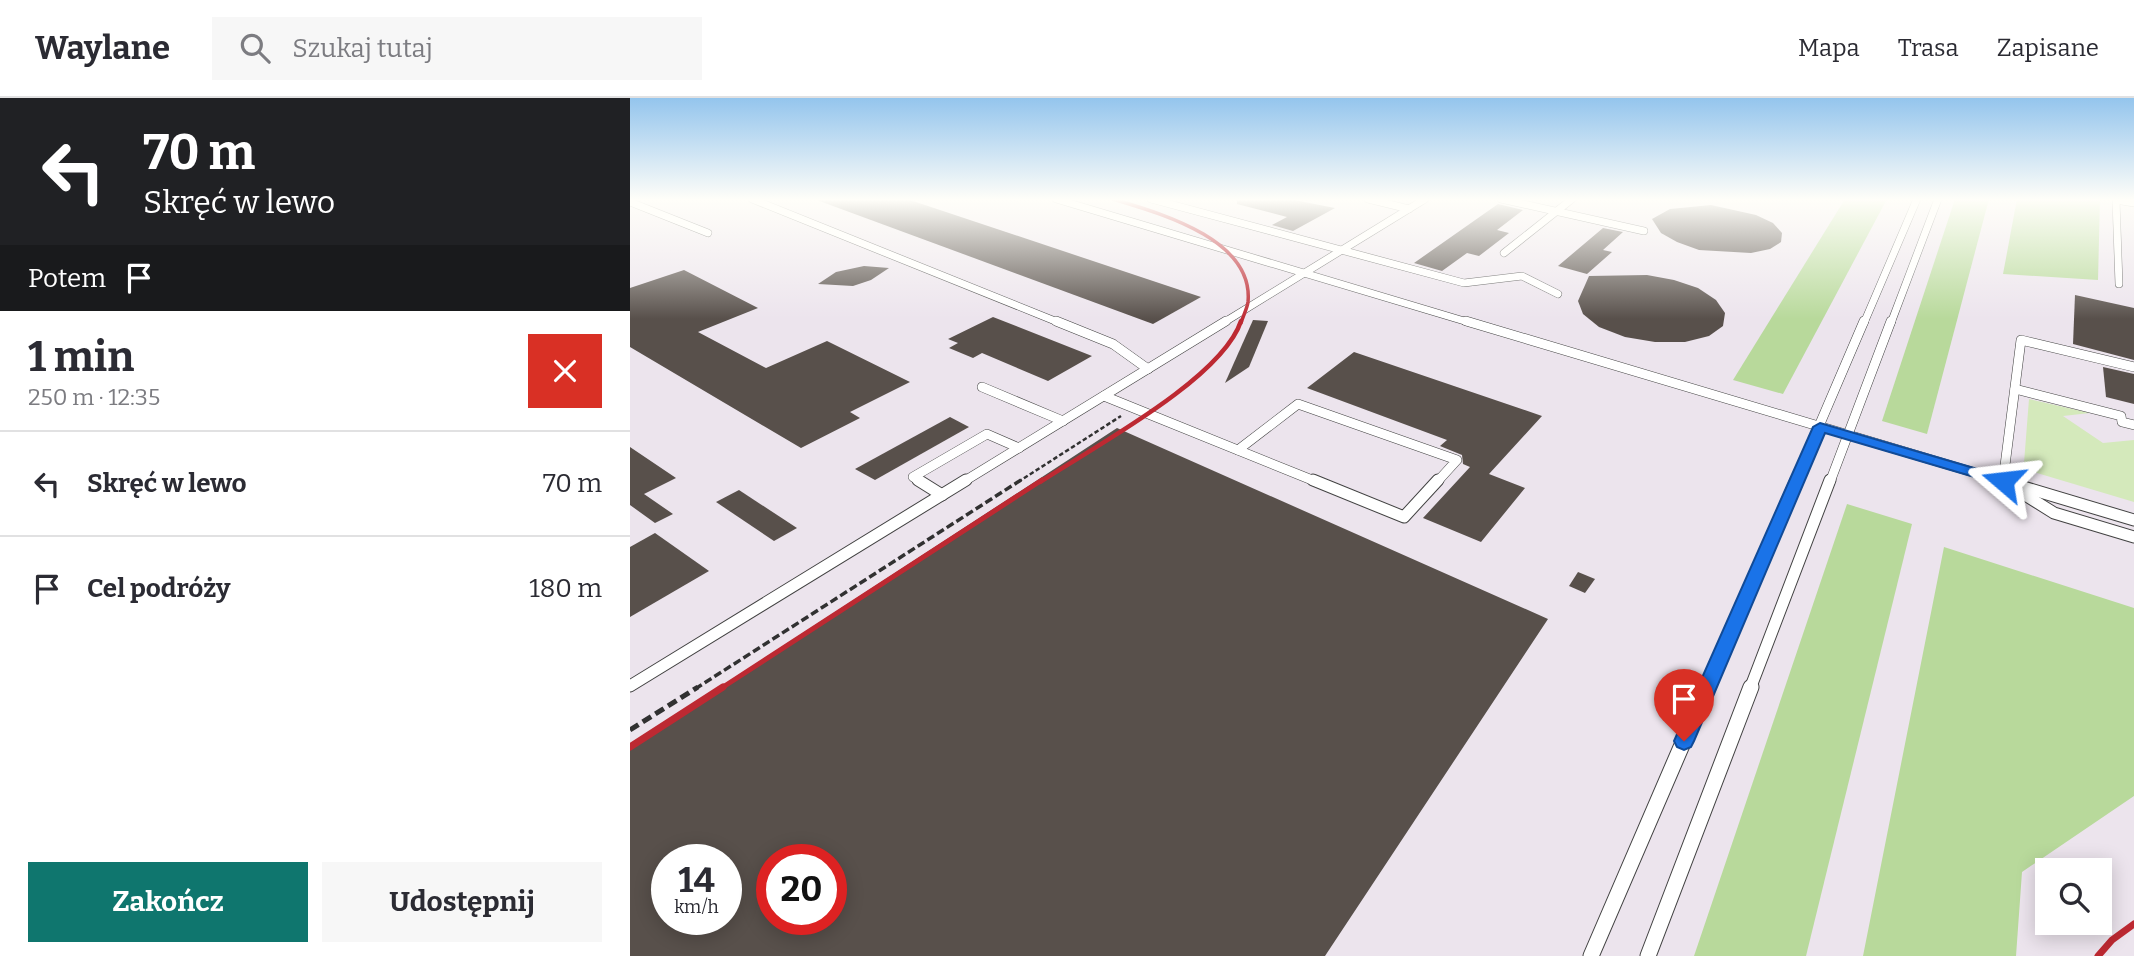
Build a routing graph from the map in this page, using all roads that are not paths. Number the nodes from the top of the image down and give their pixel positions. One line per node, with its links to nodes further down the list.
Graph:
1 (852, 239): 15 (lane)
2 (1188, 239): 11 (lane)
3 (1297, 239): 9 (lane)
4 (1360, 239): 9 (lane)
5 (1522, 239): 10 (lane)
6 (1900, 239): 21 (lane)
7 (1923, 239): 22 (lane)
8 (2117, 239): 12 (lane)
9 (1340, 251): 11 (lane); 13 (lane)
10 (1504, 253)
11 (1303, 274): 15 (lane); 21 (lane)
12 (2119, 284)
13 (1558, 293)
14 (2134, 367): 17 (lane)
15 (1148, 369): 18 (lane)
16 (982, 387): 19 (lane)
17 (2015, 389): 20 (lane); 25 (lane)
18 (1104, 396): 19 (lane); 24 (lane)
19 (1063, 421): 23 (lane)
20 (2134, 425)
21 (1820, 427): 22 (lane); 30 (lane)
22 (1847, 435): 25 (lane); 31 (lane)
23 (1019, 448): 26 (lane); 26 (lane)
24 (1238, 450): 24 (lane)
25 (2003, 481): 27 (lane); 28 (lane)
26 (942, 495): 29 (lane)
27 (2134, 520)
28 (2134, 537)
29 (630, 686)
30 (1591, 956)
31 (1648, 956)

